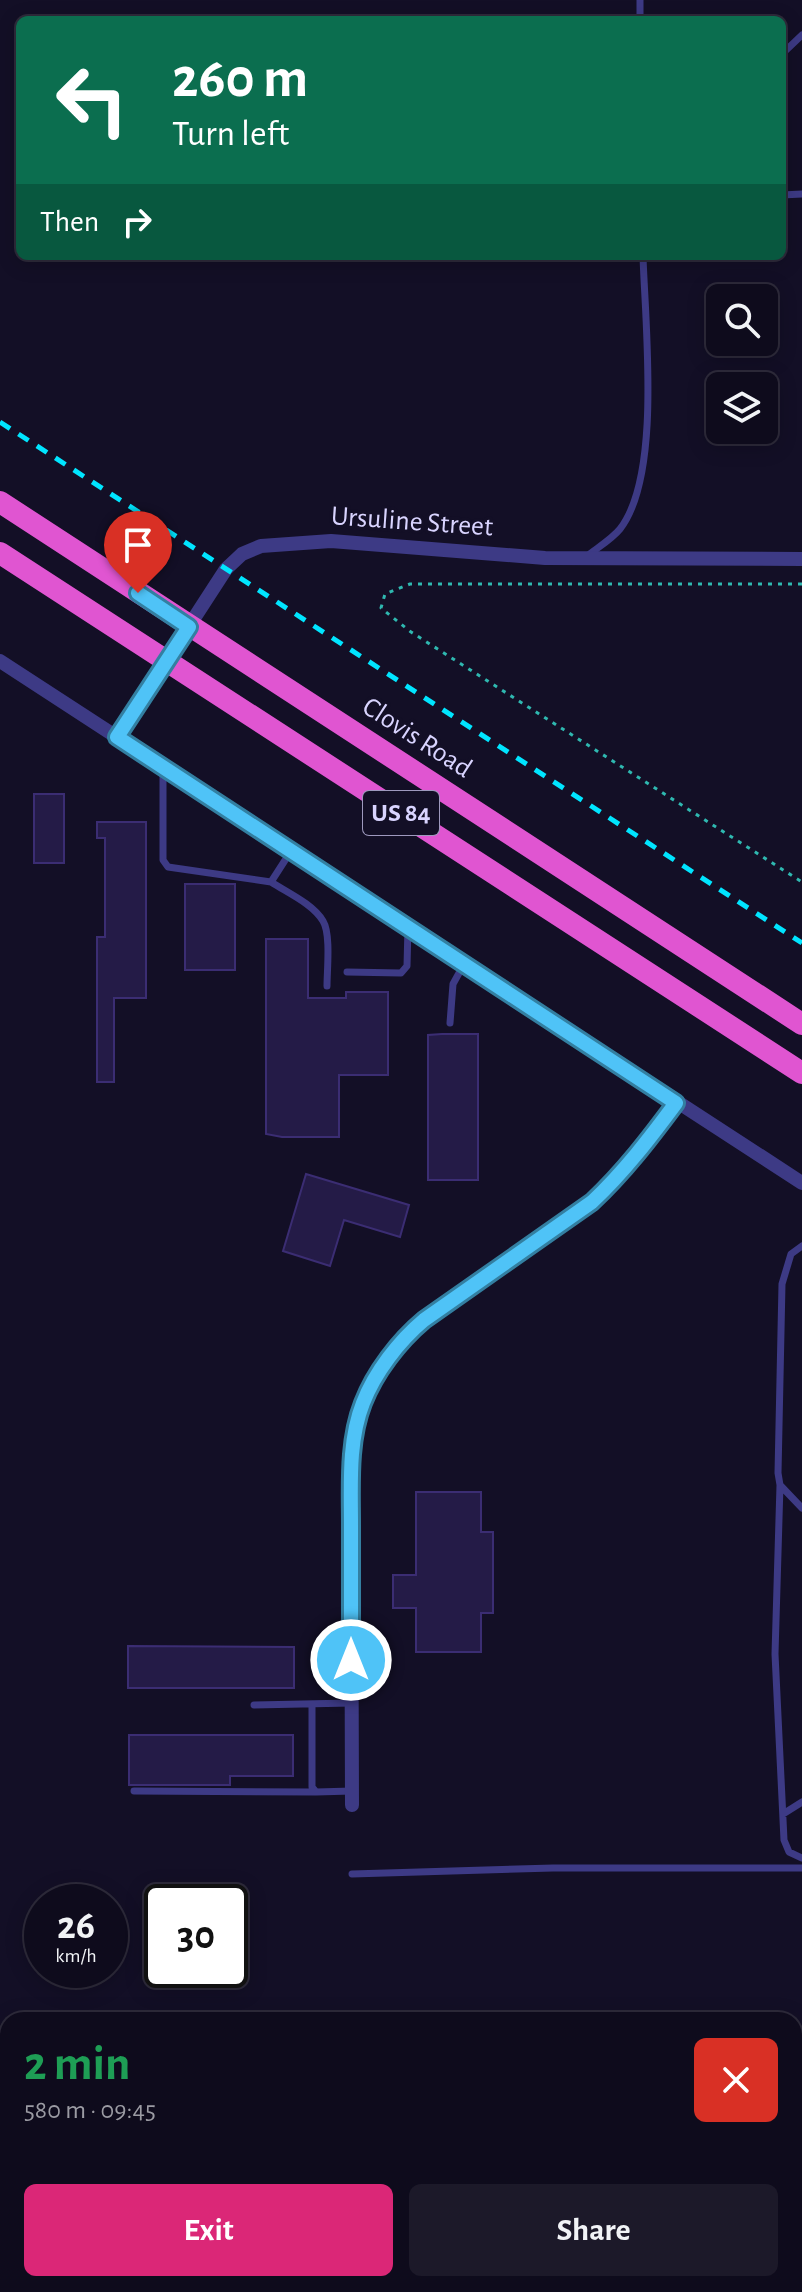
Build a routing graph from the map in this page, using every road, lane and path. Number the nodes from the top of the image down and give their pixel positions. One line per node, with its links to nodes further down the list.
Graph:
1 (802, 35): 2 (lane)
2 (786, 50)
3 (643, 260): 6 (lane)
4 (0, 502): 9 (highway, Clovis Road / US 84)
5 (0, 553): 11 (highway, US 84)
6 (585, 558): 7 (street, Ursuline Street); 9 (street, Ursuline Street)
7 (802, 559)
8 (802, 584): 16 (path)
9 (189, 627): 11 (street, Ursuline Street); 22 (highway, Clovis Road / US 84)
10 (0, 661): 12 (street)
11 (166, 661): 12 (street, Ursuline Street); 23 (highway, US 84)
12 (117, 737): 13 (street)
13 (163, 767): 14 (street); 15 (lane)
14 (291, 851): 15 (lane); 17 (street)
15 (271, 882): 20 (lane)
16 (802, 882)
17 (408, 927): 18 (street); 19 (lane)
18 (464, 964): 21 (lane); 24 (street)
19 (347, 972)
20 (327, 986)
21 (450, 1023)
22 (802, 1024)
23 (802, 1073)
24 (676, 1103): 25 (street); 29 (street)
25 (802, 1183)
26 (802, 1246): 27 (lane)
27 (780, 1485): 28 (lane); 36 (lane)
28 (802, 1508)
29 (351, 1703): 30 (lane); 34 (street)
30 (312, 1704): 31 (lane); 33 (lane)
31 (254, 1705)
32 (134, 1791): 33 (lane)
33 (316, 1792): 34 (lane)
34 (352, 1798)
35 (802, 1802): 36 (lane)
36 (783, 1814): 37 (lane)
37 (802, 1858)
38 (802, 1868): 39 (lane)
39 (352, 1874)

